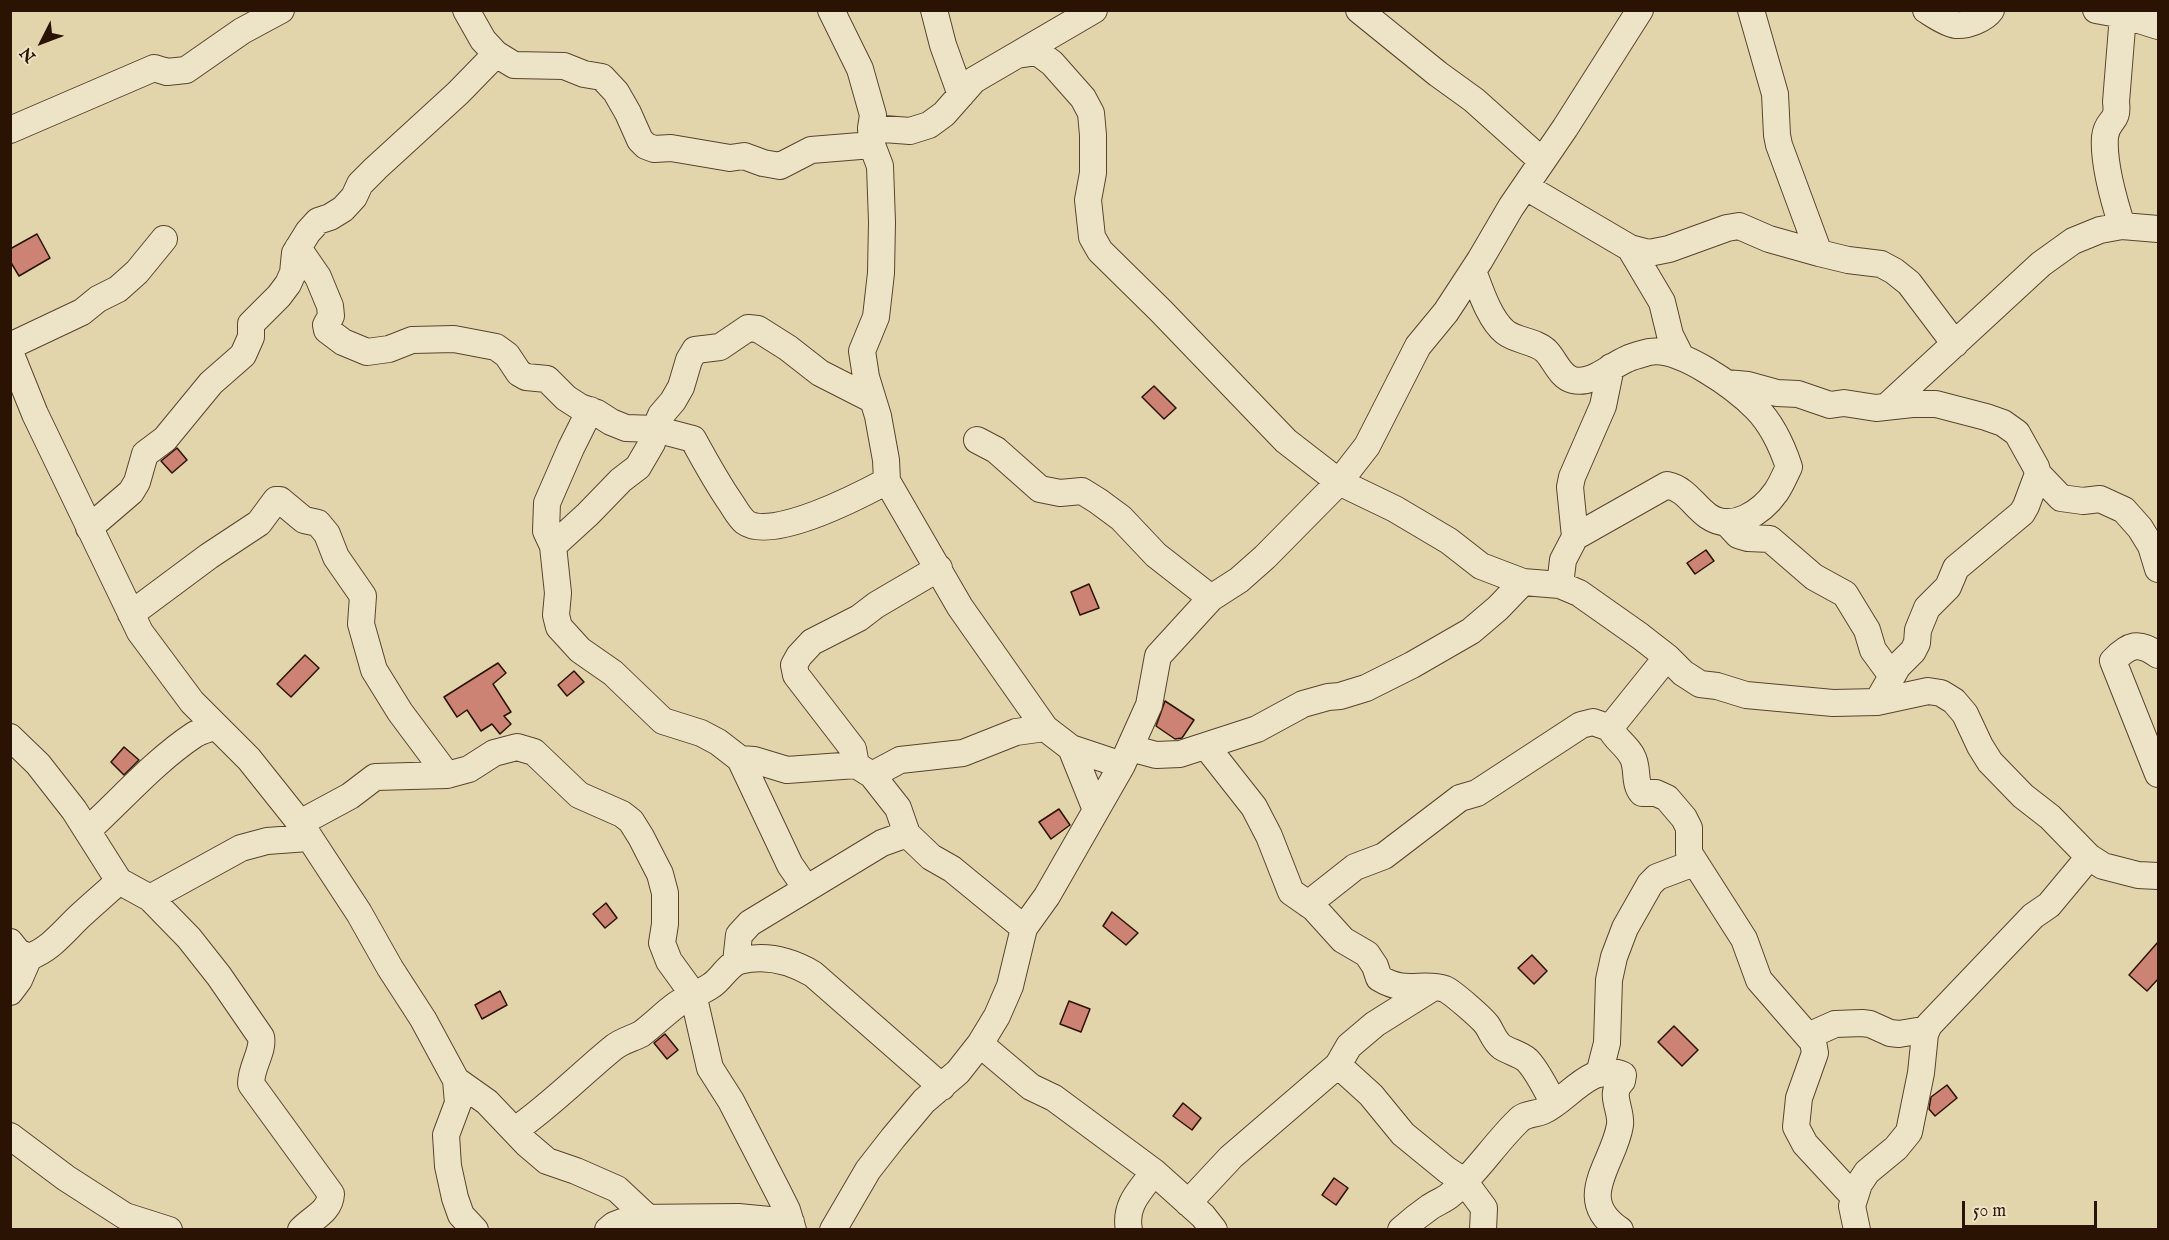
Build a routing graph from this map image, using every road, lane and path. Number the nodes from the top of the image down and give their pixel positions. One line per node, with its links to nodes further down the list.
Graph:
1 (281, 10): 17 (street)
2 (466, 10): 14 (street)
3 (831, 10): 18 (street)
4 (934, 10): 16 (street)
5 (1094, 10): 15 (street)
6 (1359, 10): 19 (street)
7 (1640, 10): 19 (street)
8 (1751, 10): 26 (street)
9 (1926, 10): 10 (street)
10 (1991, 10)
11 (2096, 10): 12 (street)
12 (2123, 15): 13 (street); 21 (street)
13 (2158, 26)
14 (496, 54): 18 (street); 24 (street)
15 (1017, 55): 16 (street); 41 (street)
16 (961, 95): 18 (street)
17 (10, 130)
18 (871, 136): 34 (street)
19 (1542, 161): 20 (street)
20 (1526, 187): 25 (street); 27 (street)
21 (2122, 226): 22 (street); 28 (street)
22 (2158, 229)
23 (164, 239): 29 (street)
24 (298, 248): 36 (street); 43 (street)
25 (1630, 248): 26 (street); 31 (street)
26 (1819, 254): 28 (street)
27 (1473, 271): 32 (street); 41 (street)
28 (1955, 344): 35 (street)
29 (10, 346)
30 (10, 352): 43 (street)
31 (1680, 355): 32 (street); 33 (street)
32 (1611, 368): 44 (street)
33 (1726, 383): 35 (street); 42 (street)
34 (873, 400): 37 (street); 40 (street)
35 (1886, 407): 39 (street)
36 (590, 410): 37 (street); 45 (street)
37 (655, 429): 40 (street); 45 (street)
38 (977, 440): 50 (street)
39 (2038, 474): 47 (street); 54 (street)
40 (887, 481): 46 (street)
41 (1339, 482): 48 (street); 50 (street)
42 (1726, 522): 44 (street); 54 (street)
43 (89, 528): 51 (street)
44 (1575, 537): 49 (street)
45 (553, 546): 63 (street)
46 (939, 568): 57 (street); 64 (street)
47 (2158, 570)
48 (1523, 582): 49 (street); 60 (street)
49 (1560, 585): 53 (street)
50 (1211, 598): 62 (street)
51 (131, 614): 56 (street); 66 (street)
52 (2158, 655): 65 (street)
53 (1667, 657): 55 (street); 58 (street)
54 (1892, 676): 55 (street)
55 (1877, 702): 71 (street)
56 (216, 726): 68 (street); 69 (street)
57 (1046, 728): 61 (street); 64 (street)
58 (1610, 728): 72 (street); 77 (street)
59 (11, 741): 68 (street)
60 (1206, 746): 62 (street); 77 (street)
61 (1071, 748): 62 (street); 67 (street)
62 (1126, 756): 67 (street)
63 (740, 759): 64 (street); 75 (street)
64 (864, 770): 70 (street)
65 (2158, 774)
66 (447, 775): 69 (street); 83 (street)
67 (1096, 810): 78 (street)
68 (88, 830): 74 (street)
69 (304, 831): 76 (street); 89 (street)
70 (907, 834): 75 (street); 78 (street)
71 (2089, 857): 73 (street); 84 (street)
72 (1694, 863): 85 (street); 88 (street)
73 (2158, 876)
74 (119, 881): 76 (street); 79 (street)
75 (806, 888): 80 (street)
76 (150, 898): 101 (street)
77 (1308, 904): 81 (street)
78 (1024, 928): 86 (street)
79 (20, 950): 82 (street)
80 (736, 962): 83 (street); 90 (street)
81 (1435, 987): 87 (street); 91 (street)
82 (10, 992)
83 (693, 994): 92 (street); 99 (street)
84 (1924, 1034): 85 (street); 96 (street)
85 (1808, 1036): 96 (street)
86 (980, 1044): 90 (street); 94 (street)
87 (1338, 1065): 95 (street); 97 (street)
88 (1599, 1074): 91 (street); 109 (street)
89 (456, 1080): 92 (street); 102 (street)
90 (942, 1087): 104 (street)
91 (1554, 1103): 95 (street)
92 (515, 1130): 98 (street)
93 (10, 1136): 100 (street)
94 (1154, 1172): 97 (street); 105 (street)
95 (1464, 1181): 107 (street); 108 (street)
96 (1854, 1197): 110 (street)
97 (1188, 1203): 106 (street)
98 (652, 1224): 99 (street); 103 (street)
99 (792, 1226)
100 (170, 1230)
101 (301, 1230)
102 (476, 1230)
103 (608, 1230)
104 (833, 1230)
105 (1128, 1230)
106 (1214, 1230)
107 (1401, 1230)
108 (1483, 1230)
109 (1620, 1230)
110 (1857, 1230)

